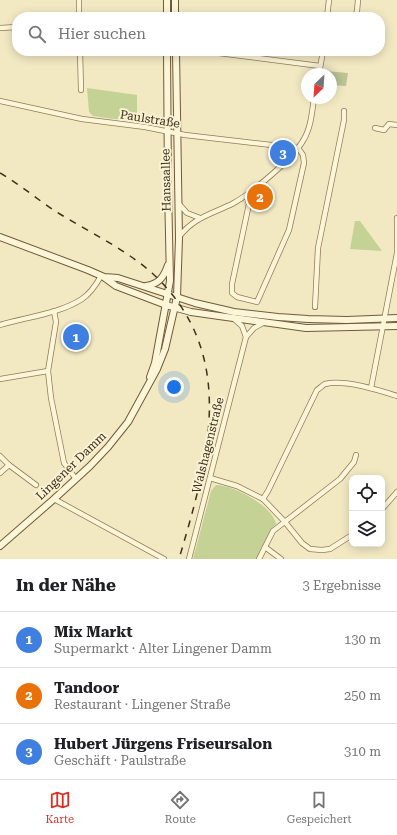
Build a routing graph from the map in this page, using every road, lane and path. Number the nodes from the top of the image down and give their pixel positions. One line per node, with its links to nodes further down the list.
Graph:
1 (78, 0): 6 (street)
2 (166, 0): 7 (main road)
3 (175, 0): 8 (main road)
4 (329, 0): 9 (street)
5 (358, 0): 10 (street)
6 (79, 12)
7 (167, 12)
8 (176, 12)
9 (328, 12)
10 (357, 12)
11 (12, 27): 12 (street)
12 (0, 28)
13 (80, 56): 19 (street)
14 (167, 56): 25 (main road, Hansaallee)
15 (176, 56): 26 (main road, Hansaallee)
16 (242, 56): 18 (street)
17 (322, 56): 18 (street)
18 (320, 66)
19 (81, 90)
20 (0, 101): 25 (street, Paulstraße)
21 (313, 104): 27 (street)
22 (344, 111): 40 (street)
23 (397, 125): 24 (street)
24 (375, 128)
25 (167, 131): 26 (street, Paulstraße); 34 (main road, Hansaallee)
26 (177, 133): 27 (street, Paulstraße); 29 (main road, Hansaallee)
27 (298, 148): 28 (street); 28 (street)
28 (247, 196): 30 (street)
29 (178, 203): 30 (street); 33 (main road, Hansaallee)
30 (200, 218): 33 (street)
31 (397, 218): 43 (street)
32 (0, 237): 35 (main road)
33 (179, 238): 38 (main road, Hansaallee)
34 (170, 258): 36 (main road); 37 (main road, Hansaallee)
35 (103, 276): 36 (main road); 39 (main road); 42 (street)
36 (144, 287): 37 (main road)
37 (168, 294): 38 (main road); 39 (main road, Hansaallee)
38 (177, 297): 41 (main road, Hansaallee); 43 (main road)
39 (166, 305): 41 (main road); 54 (main road, Lingener Damm)
40 (315, 307)
41 (175, 308): 45 (main road); 54 (main road, Lingener Damm)
42 (54, 311): 47 (street); 51 (street)
43 (385, 318): 44 (main road); 49 (street)
44 (397, 318)
45 (234, 319): 46 (main road); 50 (street)
46 (263, 323): 49 (main road); 50 (street)
47 (0, 325)
48 (397, 326): 49 (main road)
49 (383, 327): 53 (street)
50 (246, 337): 60 (street, Walshagenstraße)
51 (48, 371): 52 (street); 61 (street)
52 (0, 379)
53 (371, 388): 55 (street); 65 (street)
54 (146, 391): 61 (main road, Lingener Damm)
55 (397, 396)
56 (356, 454): 67 (street)
57 (0, 456): 58 (street)
58 (9, 465): 59 (street); 62 (street)
59 (0, 473)
60 (210, 478): 65 (street); 72 (street, Walshagenstraße)
61 (76, 479): 64 (main road, Lingener Damm)
62 (36, 485)
63 (397, 492): 66 (street)
64 (54, 499): 69 (main road, Lingener Damm); 71 (street)
65 (263, 499): 67 (street)
66 (385, 506)
67 (286, 522): 68 (street); 70 (street)
68 (349, 537)
69 (0, 546)
70 (265, 547): 73 (street); 74 (street)
71 (164, 559)
72 (189, 559)
73 (259, 559)
74 (281, 559)

